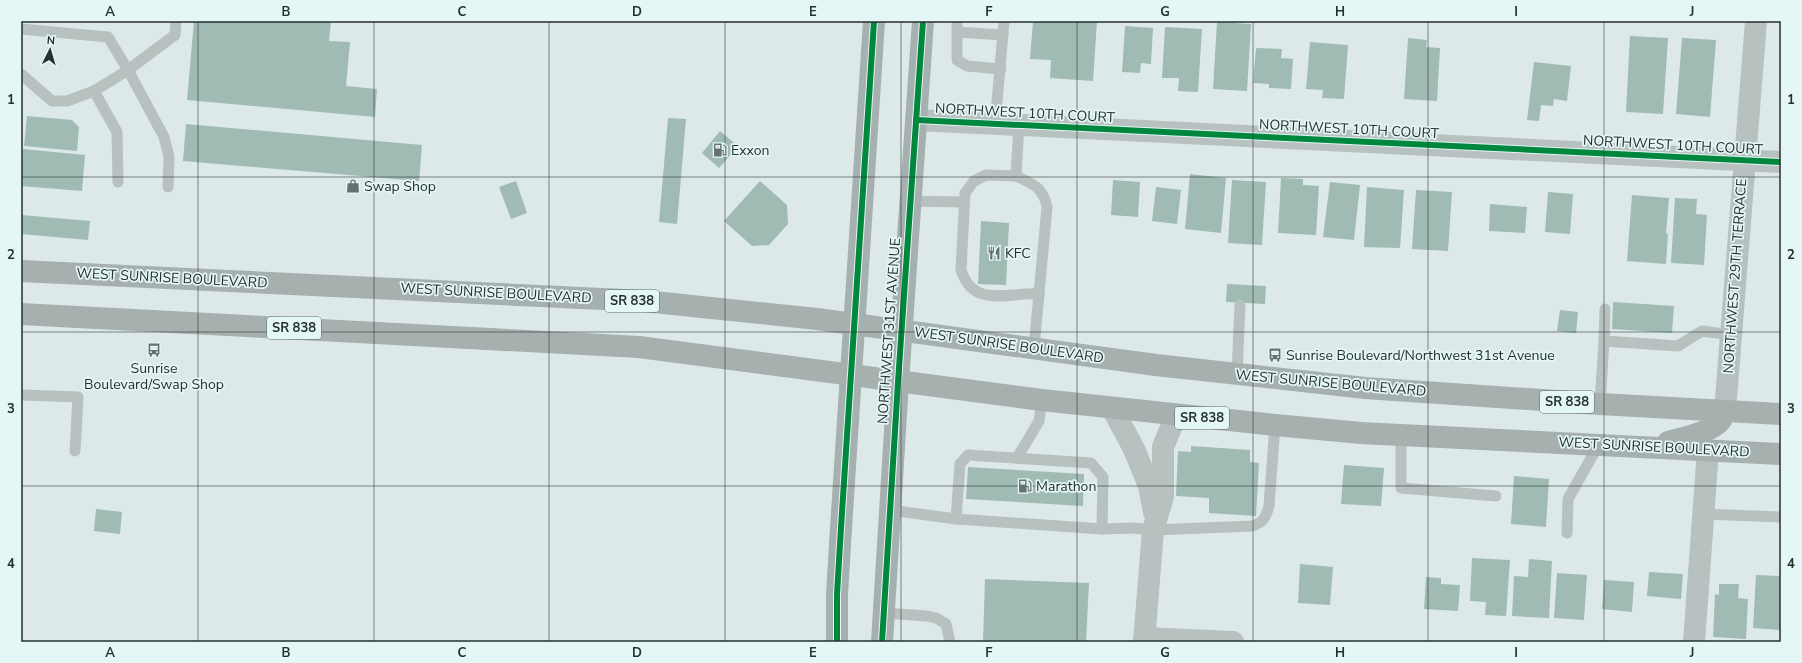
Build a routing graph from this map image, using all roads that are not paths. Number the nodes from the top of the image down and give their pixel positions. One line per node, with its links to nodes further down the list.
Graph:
1 (176, 21): 10 (lane)
2 (874, 21): 28 (main road)
3 (923, 21): 13 (main road, NORTHWEST 31ST AVENUE)
4 (1004, 21): 8 (lane)
5 (1756, 21): 16 (street, NORTHWEST 29TH TERRACE)
6 (957, 26): 8 (lane); 9 (lane)
7 (21, 29): 10 (lane)
8 (1003, 35): 9 (lane)
9 (1001, 69): 15 (lane)
10 (128, 70): 12 (lane); 20 (lane)
11 (21, 74): 12 (lane)
12 (94, 91): 19 (lane)
13 (916, 120): 15 (street, NORTHWEST 10TH COURT); 21 (main road, NORTHWEST 31ST AVENUE)
14 (1019, 124): 15 (street, NORTHWEST 10TH COURT); 16 (street, NORTHWEST 10TH COURT); 18 (lane)
15 (995, 125)
16 (1744, 160): 17 (street, NORTHWEST 10TH COURT); 30 (street, NORTHWEST 29TH TERRACE)
17 (1781, 162)
18 (1016, 176): 22 (lane); 24 (lane)
19 (118, 182)
20 (168, 186)
21 (909, 200): 22 (lane); 29 (main road, NORTHWEST 31ST AVENUE)
22 (963, 202): 24 (lane)
23 (21, 271): 28 (main road, WEST SUNRISE BOULEVARD / SR 838)
24 (1039, 294): 32 (lane)
25 (1240, 305): 33 (lane)
26 (1605, 309): 31 (lane)
27 (21, 314): 34 (main road, WEST SUNRISE BOULEVARD / SR 838)
28 (854, 324): 29 (main road, WEST SUNRISE BOULEVARD / SR 838); 34 (main road)
29 (901, 330): 32 (main road, WEST SUNRISE BOULEVARD / SR 838); 35 (main road, NORTHWEST 31ST AVENUE)
30 (1732, 335): 31 (lane); 40 (street, NORTHWEST 29TH TERRACE)
31 (1604, 341): 38 (lane)
32 (1034, 348): 33 (main road, WEST SUNRISE BOULEVARD / SR 838)
33 (1237, 374): 38 (main road, WEST SUNRISE BOULEVARD / SR 838)
34 (851, 376): 35 (main road, WEST SUNRISE BOULEVARD / SR 838); 61 (main road)
35 (898, 382): 37 (main road, WEST SUNRISE BOULEVARD / SR 838); 52 (main road, NORTHWEST 31ST AVENUE)
36 (21, 395): 48 (lane)
37 (1042, 400): 39 (main road, WEST SUNRISE BOULEVARD / SR 838); 50 (lane)
38 (1600, 404): 40 (main road, WEST SUNRISE BOULEVARD / SR 838)
39 (1112, 408): 42 (main road, WEST SUNRISE BOULEVARD / SR 838); 56 (street)
40 (1725, 411): 41 (main road, WEST SUNRISE BOULEVARD / SR 838); 46 (main road)
41 (1775, 414): 47 (main road)
42 (1176, 415): 43 (main road, WEST SUNRISE BOULEVARD / SR 838); 56 (street)
43 (1275, 425): 44 (main road, WEST SUNRISE BOULEVARD / SR 838); 56 (lane)
44 (1401, 435): 45 (main road, WEST SUNRISE BOULEVARD / SR 838); 51 (lane)
45 (1599, 444): 46 (main road, WEST SUNRISE BOULEVARD / SR 838); 58 (lane)
46 (1649, 447): 47 (main road, WEST SUNRISE BOULEVARD / SR 838)
47 (1708, 450): 49 (main road, WEST SUNRISE BOULEVARD / SR 838); 53 (street)
48 (75, 451)
49 (1781, 454)
50 (1017, 458): 55 (lane); 57 (lane)
51 (1496, 496)
52 (890, 510): 55 (lane); 59 (main road, NORTHWEST 31ST AVENUE)
53 (1703, 514): 54 (lane); 65 (street)
54 (1781, 517)
55 (956, 519): 57 (lane)
56 (1154, 525): 57 (lane); 60 (street)
57 (1102, 529)
58 (1567, 534)
59 (883, 613): 62 (main road, NORTHWEST 31ST AVENUE); 63 (lane)
60 (1144, 640): 64 (street)
61 (837, 642)
62 (882, 642)
63 (950, 642)
64 (1233, 642)
65 (1694, 642)

